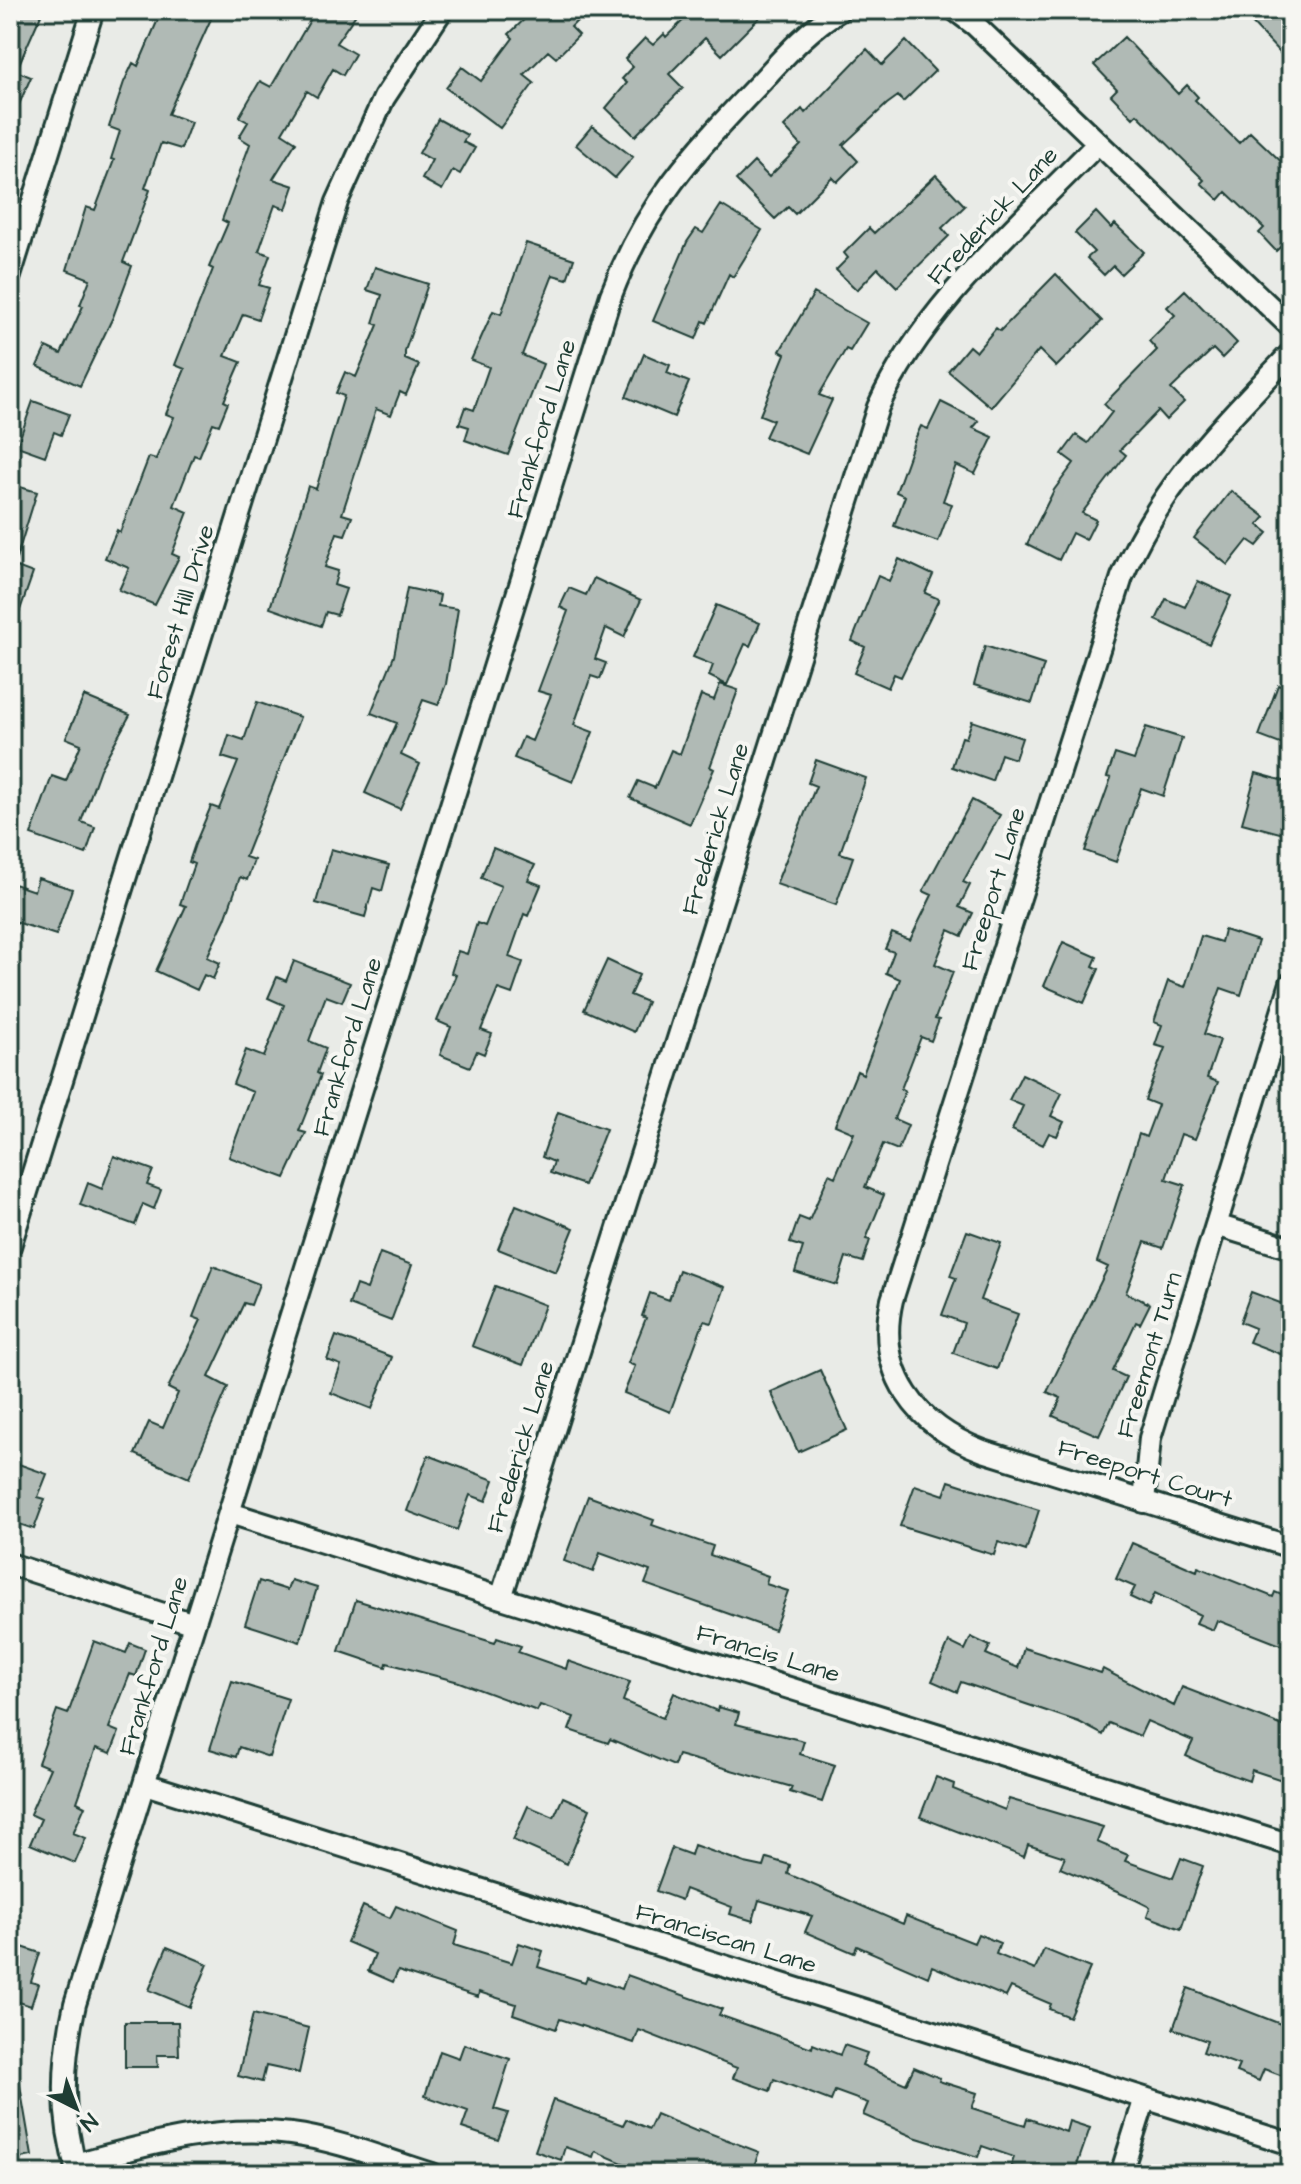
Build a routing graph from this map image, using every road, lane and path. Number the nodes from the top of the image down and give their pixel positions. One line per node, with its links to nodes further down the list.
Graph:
1 (93, 10): 6 (street)
2 (442, 10): 11 (street, Forest Hill Drive)
3 (840, 10): 15 (street, Frankford Lane)
4 (955, 10): 5 (street)
5 (1098, 143): 7 (street); 18 (street, Frederick Lane)
6 (10, 276)
7 (1291, 327)
8 (1291, 353): 13 (street, Freeport Lane)
9 (1291, 983): 10 (street, Freemont Turn)
10 (1216, 1225): 12 (street); 14 (street, Freemont Turn)
11 (10, 1246)
12 (1291, 1248)
13 (983, 1451): 14 (street, Freeport Court)
14 (1144, 1502): 16 (street, Freeport Court)
15 (230, 1513): 18 (street, Francis Lane); 19 (street, Frankford Lane)
16 (1291, 1547)
17 (10, 1564): 19 (street)
18 (501, 1598): 21 (street, Francis Lane)
19 (194, 1624): 20 (street, Frankford Lane)
20 (145, 1784): 22 (street, Franciscan Lane); 24 (street, Frankford Lane)
21 (1291, 1845)
22 (1145, 2098): 23 (street, Franciscan Lane); 26 (street)
23 (1291, 2144)
24 (76, 2169): 25 (street)
25 (432, 2174)
26 (1121, 2174)

